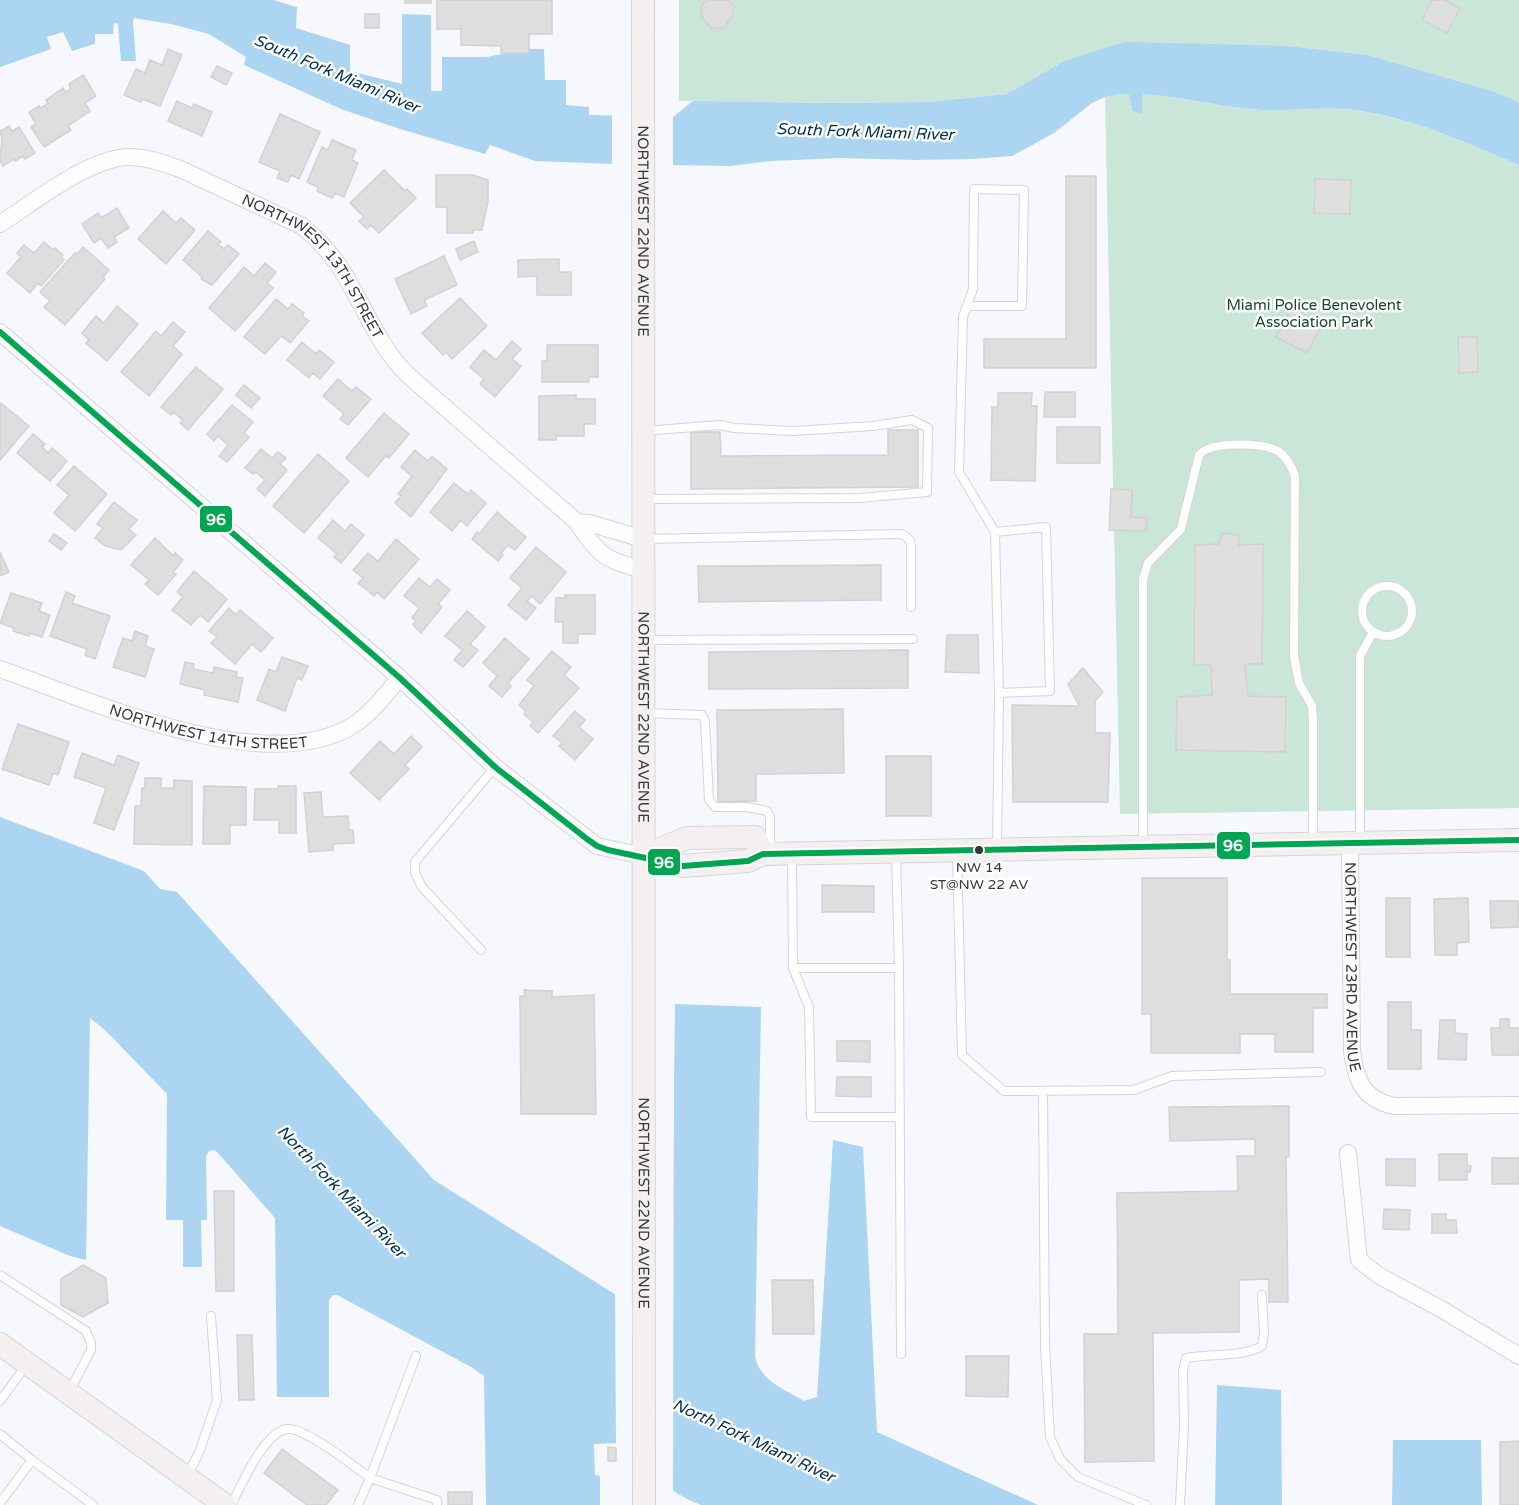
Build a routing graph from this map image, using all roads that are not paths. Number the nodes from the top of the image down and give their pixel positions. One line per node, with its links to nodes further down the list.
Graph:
1 (643, 0): 5 (main road, NORTHWEST 22ND AVENUE)
2 (0, 224): 7 (street, NORTHWEST 13TH STREET)
3 (967, 306): 3 (lane); 8 (lane)
4 (0, 332): 16 (street)
5 (643, 431): 6 (main road, NORTHWEST 22ND AVENUE); 6 (lane)
6 (643, 499): 9 (main road, NORTHWEST 22ND AVENUE)
7 (577, 522): 9 (street, NORTHWEST 13TH STREET); 10 (street, NORTHWEST 13TH STREET)
8 (994, 532): 17 (lane); 17 (lane)
9 (643, 539): 10 (main road, NORTHWEST 22ND AVENUE); 11 (lane)
10 (643, 570): 14 (main road, NORTHWEST 22ND AVENUE)
11 (911, 607)
12 (1373, 632): 12 (lane); 21 (lane)
13 (913, 639): 14 (lane)
14 (644, 640): 18 (main road, NORTHWEST 22ND AVENUE)
15 (0, 669): 16 (street, NORTHWEST 14TH STREET)
16 (400, 678): 19 (street)
17 (999, 693): 25 (lane)
18 (644, 713): 27 (lane); 28 (main road, NORTHWEST 22ND AVENUE)
19 (495, 767): 28 (street); 29 (lane)
20 (1519, 840): 21 (main road)
21 (1355, 843): 22 (main road); 34 (street, NORTHWEST 23RD AVENUE)
22 (1313, 844): 23 (main road); 23 (lane)
23 (1143, 847): 25 (main road)
24 (957, 850): 25 (main road); 26 (main road); 33 (lane)
25 (997, 850)
26 (896, 851): 27 (main road); 31 (lane)
27 (775, 853): 28 (main road); 30 (lane)
28 (644, 856): 57 (main road, NORTHWEST 22ND AVENUE)
29 (481, 950)
30 (793, 968): 31 (lane); 35 (lane)
31 (899, 968): 35 (lane)
32 (1321, 1072): 33 (lane)
33 (1043, 1091): 58 (lane)
34 (1519, 1105)
35 (900, 1117): 41 (lane)
36 (1348, 1153): 43 (street)
37 (0, 1275): 45 (lane)
38 (1262, 1295): 59 (lane)
39 (211, 1316): 49 (lane)
40 (0, 1344): 44 (main road)
41 (901, 1354)
42 (416, 1356): 50 (lane)
43 (1519, 1356)
44 (28, 1364): 45 (main road); 46 (lane)
45 (68, 1392): 49 (main road)
46 (0, 1401)
47 (0, 1434): 48 (lane)
48 (32, 1460): 51 (lane); 52 (lane)
49 (187, 1478): 53 (main road)
50 (370, 1478): 54 (lane); 55 (lane); 56 (lane)
51 (0, 1503)
52 (93, 1505)
53 (225, 1505)
54 (231, 1505)
55 (358, 1505)
56 (437, 1505)
57 (644, 1505)
58 (1146, 1505)
59 (1180, 1505)

